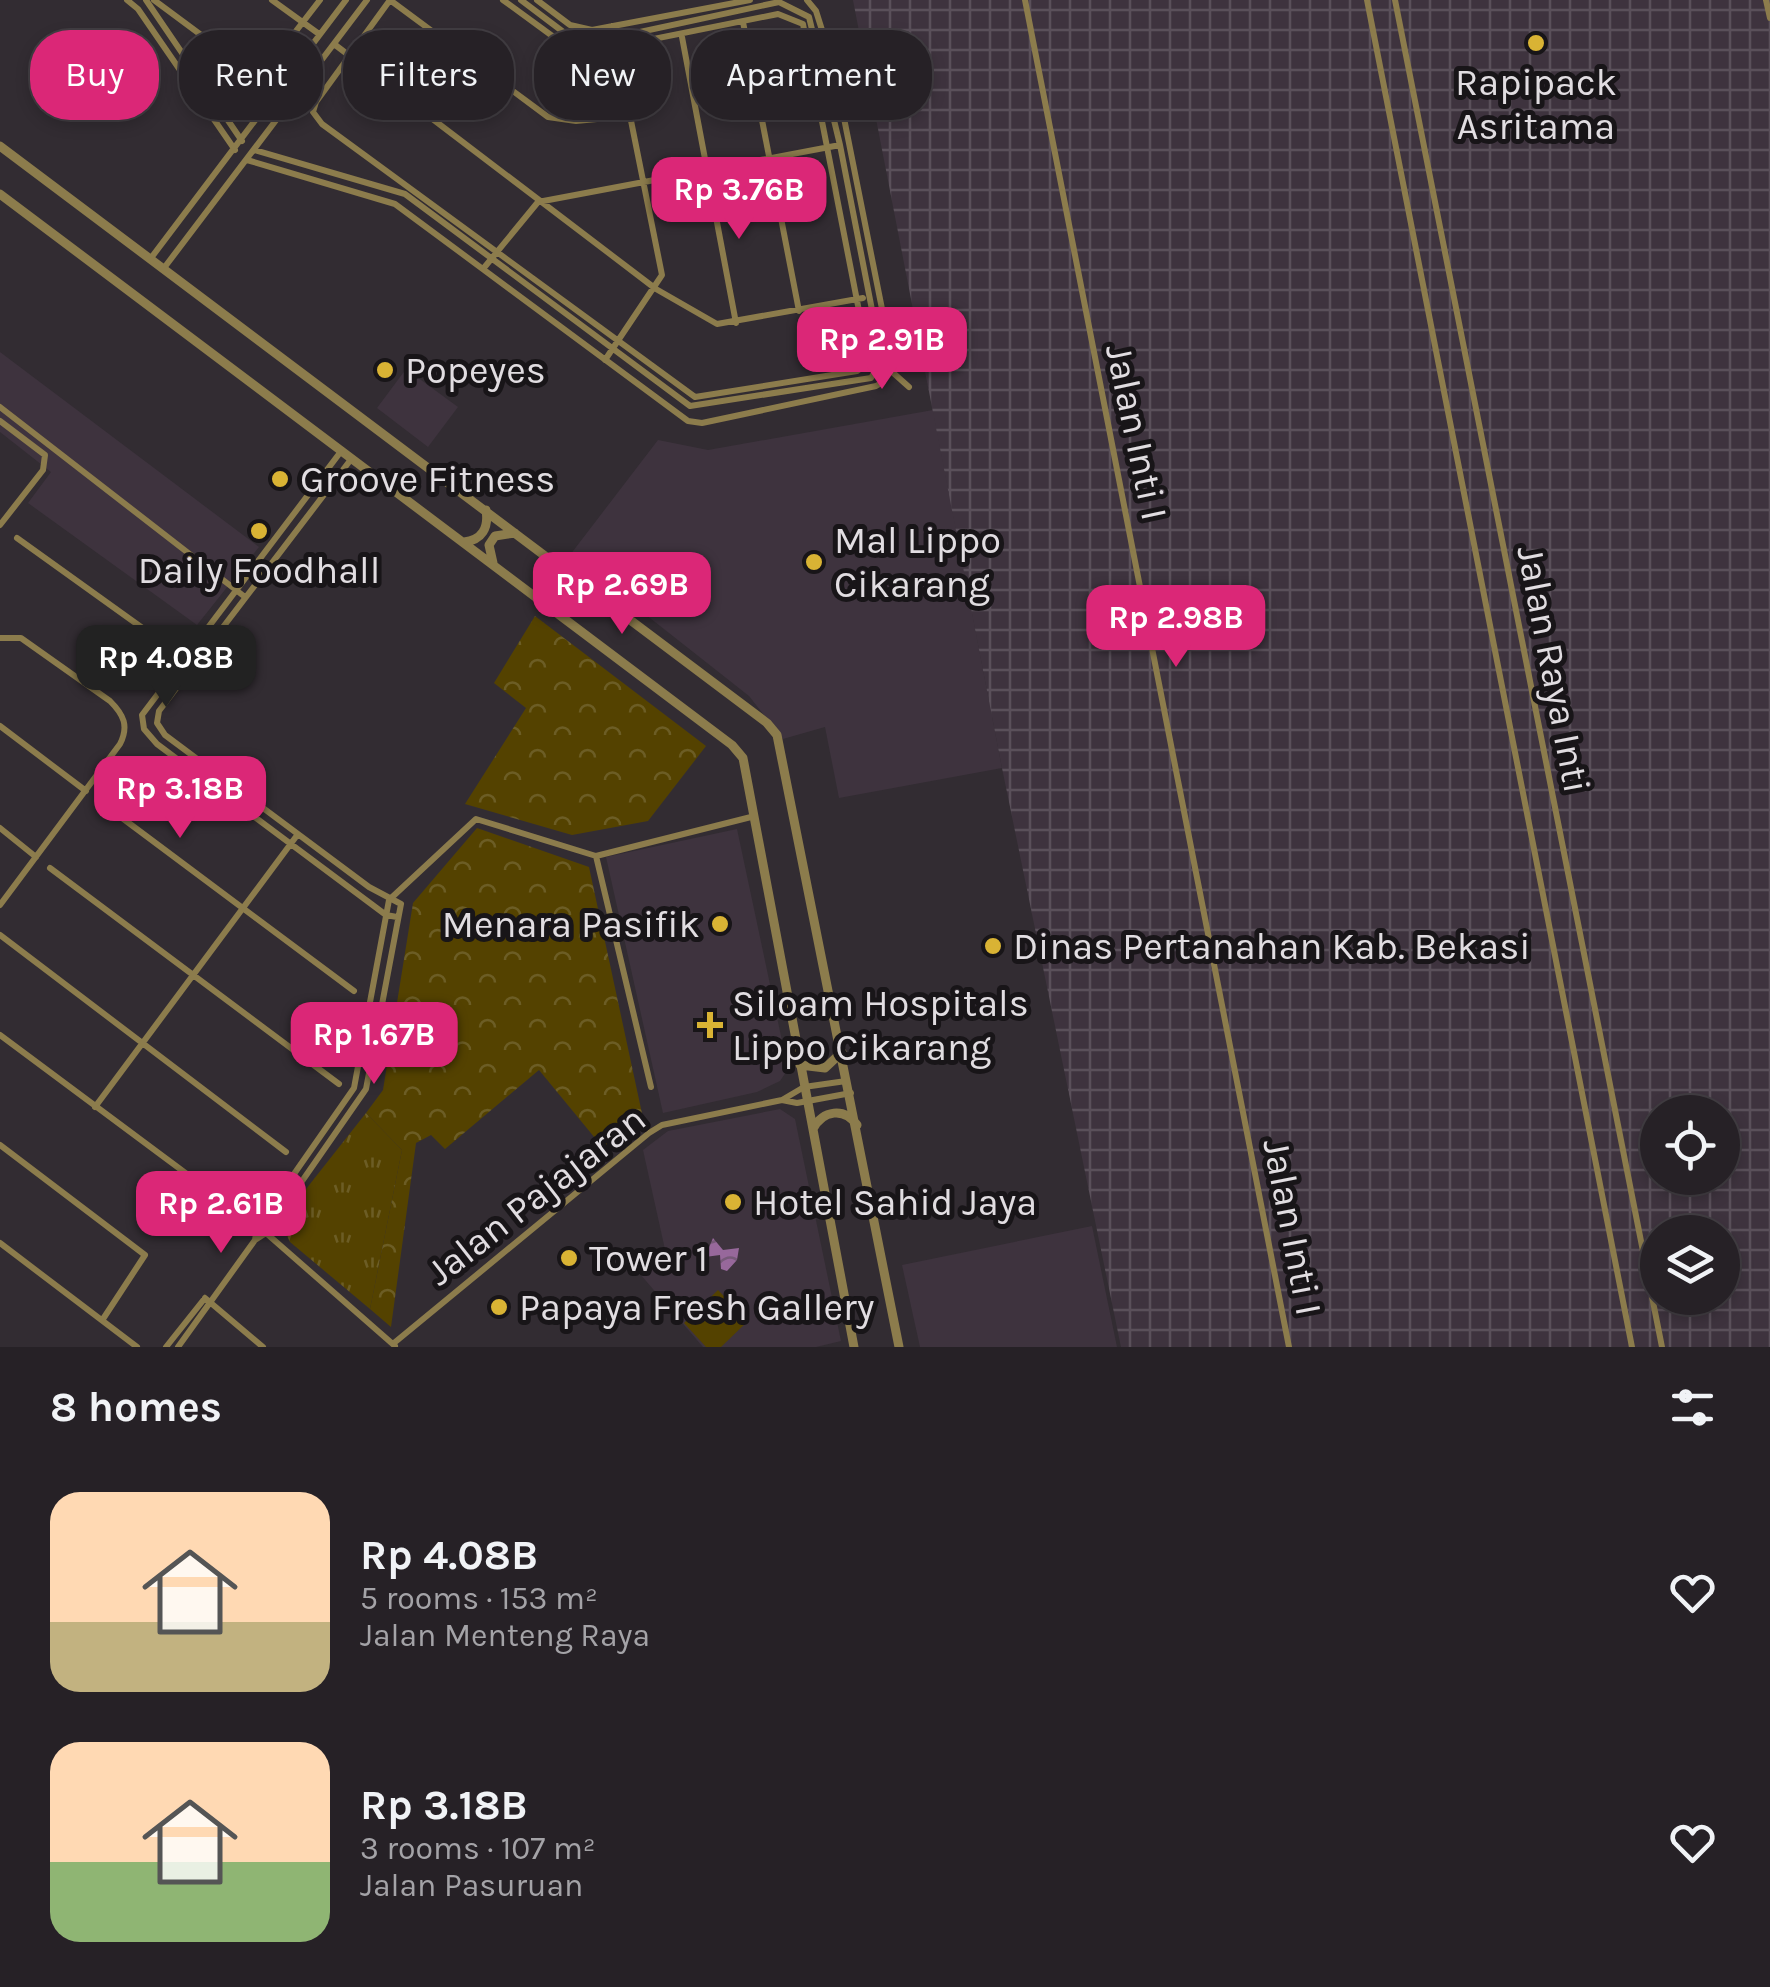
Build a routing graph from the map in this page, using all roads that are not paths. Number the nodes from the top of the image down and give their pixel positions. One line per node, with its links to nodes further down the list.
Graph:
1 (126, 0): 52 (street)
2 (146, 0): 48 (street)
3 (154, 0): 24 (street)
4 (272, 0): 24 (street)
5 (320, 0): 24 (street)
6 (346, 0): 20 (street)
7 (367, 0): 27 (street)
8 (390, 0): 31 (street); 42 (street)
9 (503, 0): 28 (street)
10 (521, 0): 23 (street)
11 (536, 0): 26 (street)
12 (750, 0): 18 (street)
13 (808, 0): 36 (street)
14 (1025, 0): 143 (street, Jalan Inti I)
15 (1367, 0): 144 (street, Jalan Raya Inti)
16 (1394, 0): 145 (street, Jalan Raya Inti)
17 (1766, 0): 21 (street)
18 (710, 8): 22 (street); 26 (street)
19 (742, 12): 22 (street); 25 (street); 35 (street)
20 (333, 16): 27 (street); 30 (street)
21 (1770, 18)
22 (712, 19): 34 (street)
23 (548, 20): 28 (street); 32 (street)
24 (304, 23): 29 (street)
25 (744, 23): 37 (street); 51 (street); 54 (street)
26 (612, 26): 33 (street)
27 (347, 27): 39 (street)
28 (542, 29)
29 (314, 30)
30 (323, 30)
31 (369, 30)
32 (562, 30)
33 (612, 30)
34 (654, 30)
35 (814, 30)
36 (822, 30)
37 (682, 37): 38 (street); 56 (street)
38 (671, 39)
39 (334, 44): 40 (street); 53 (street)
40 (343, 51)
41 (343, 65): 59 (street)
42 (534, 107)
43 (257, 120): 48 (street)
44 (432, 120): 62 (street)
45 (629, 120): 57 (street)
46 (835, 120): 49 (street)
47 (844, 120): 63 (street)
48 (242, 141): 52 (street)
49 (840, 145): 51 (street); 64 (street)
50 (0, 146): 66 (street)
51 (828, 147): 54 (street); 71 (street)
52 (235, 150): 58 (street)
53 (254, 150): 55 (street); 59 (street)
54 (769, 157): 56 (street); 72 (street)
55 (247, 160): 61 (street); 68 (street)
56 (707, 168): 57 (street); 73 (street)
57 (642, 180): 62 (street); 69 (street)
58 (206, 188): 61 (street); 66 (street)
59 (404, 189): 65 (street)
60 (0, 194): 82 (street)
61 (217, 198): 67 (street)
62 (538, 202): 65 (street); 69 (street)
63 (862, 210): 64 (street); 78 (street)
64 (852, 212): 70 (street)
65 (495, 254): 68 (street); 74 (street)
66 (150, 258): 67 (street)
67 (164, 268): 84 (street)
68 (483, 270): 75 (street)
69 (656, 289): 73 (street); 74 (street)
70 (869, 297): 71 (street); 77 (street)
71 (860, 298): 72 (street); 76 (street)
72 (799, 311): 73 (street)
73 (736, 322)
74 (615, 345): 75 (street); 76 (street); 77 (street)
75 (605, 360): 78 (street)
76 (869, 362): 77 (street)
77 (880, 365): 78 (street)
78 (890, 370): 79 (street)
79 (909, 387)
80 (0, 407): 90 (street)
81 (0, 421): 85 (street)
82 (342, 450): 83 (street); 90 (street)
83 (352, 458): 88 (street); 91 (street)
84 (486, 510): 86 (street); 88 (street)
85 (0, 524)
86 (517, 533): 89 (street); 116 (street)
87 (17, 538): 93 (street)
88 (464, 542): 89 (street)
89 (494, 565): 98 (street)
90 (234, 589): 91 (street); 93 (street)
91 (245, 597): 94 (street)
92 (0, 638): 96 (street)
93 (182, 657): 94 (street); 101 (street)
94 (194, 666): 100 (street)
95 (0, 726): 96 (street)
96 (86, 791): 103 (street)
97 (98, 800): 108 (street)
98 (756, 816): 102 (street); 117 (street)
99 (0, 828): 103 (street)
100 (298, 834): 101 (street); 106 (street)
101 (290, 844): 108 (street); 109 (street)
102 (596, 856): 105 (street); 120 (street)
103 (36, 858): 107 (street)
104 (50, 868): 112 (street)
105 (399, 898): 106 (street); 110 (street)
106 (389, 900): 109 (street)
107 (0, 906)
108 (241, 910): 112 (street); 113 (street)
109 (386, 915): 110 (street); 130 (street)
110 (397, 918): 131 (street)
111 (0, 935): 115 (street)
112 (192, 976): 115 (street); 119 (street)
113 (354, 991)
114 (0, 1036): 125 (street)
115 (142, 1043): 125 (street); 129 (street)
116 (843, 1049): 117 (street); 118 (street)
117 (800, 1065): 121 (street)
118 (849, 1081): 121 (street, Jalan Pajajaran); 122 (street)
119 (339, 1084)
120 (651, 1087)
121 (804, 1087): 123 (street, Jalan Pajajaran); 124 (street)
122 (852, 1093): 124 (street, Jalan Pajajaran); 126 (street)
123 (782, 1100): 124 (street, Jalan Pajajaran); 136 (street, Jalan Pajajaran)
124 (807, 1102): 127 (street)
125 (95, 1107): 130 (street)
126 (858, 1126): 127 (street); 142 (street)
127 (813, 1130): 141 (street)
128 (0, 1144): 135 (street)
129 (286, 1152)
130 (258, 1227): 131 (street); 132 (street)
131 (266, 1234): 132 (street); 136 (street)
132 (256, 1240): 134 (street)
133 (0, 1244): 135 (street)
134 (208, 1300): 138 (street); 139 (street); 140 (street)
135 (103, 1319): 137 (street)
136 (395, 1345)
137 (137, 1347)
138 (166, 1347)
139 (178, 1347)
140 (263, 1347)
141 (854, 1347)
142 (899, 1347)
143 (1289, 1347)
144 (1632, 1347)
145 (1662, 1347)

